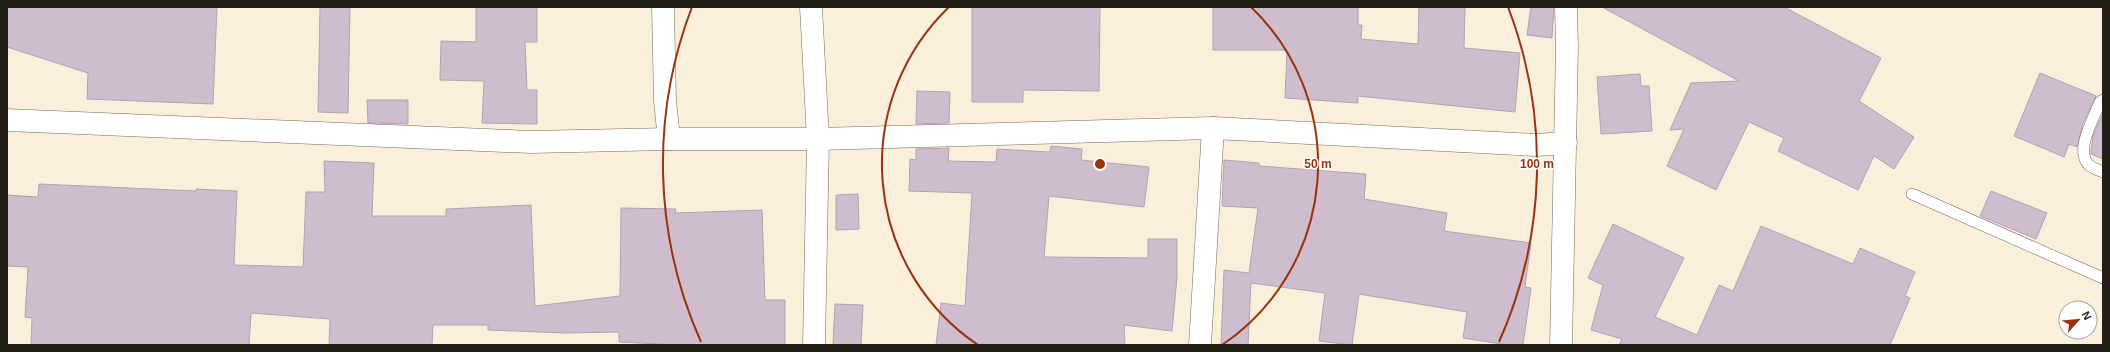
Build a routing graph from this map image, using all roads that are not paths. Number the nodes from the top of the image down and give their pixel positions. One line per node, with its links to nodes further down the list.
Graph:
1 (663, 7): 7 (street)
2 (811, 7): 8 (street)
3 (1566, 7): 9 (street)
4 (2103, 100): 10 (lane)
5 (7, 120): 7 (street)
6 (1213, 128): 8 (street); 9 (street); 14 (street)
7 (669, 138): 8 (street)
8 (818, 139): 13 (street)
9 (1566, 143): 15 (street)
10 (2103, 172)
11 (1912, 194): 12 (lane)
12 (2103, 278)
13 (814, 345)
14 (1200, 345)
15 (1560, 345)

